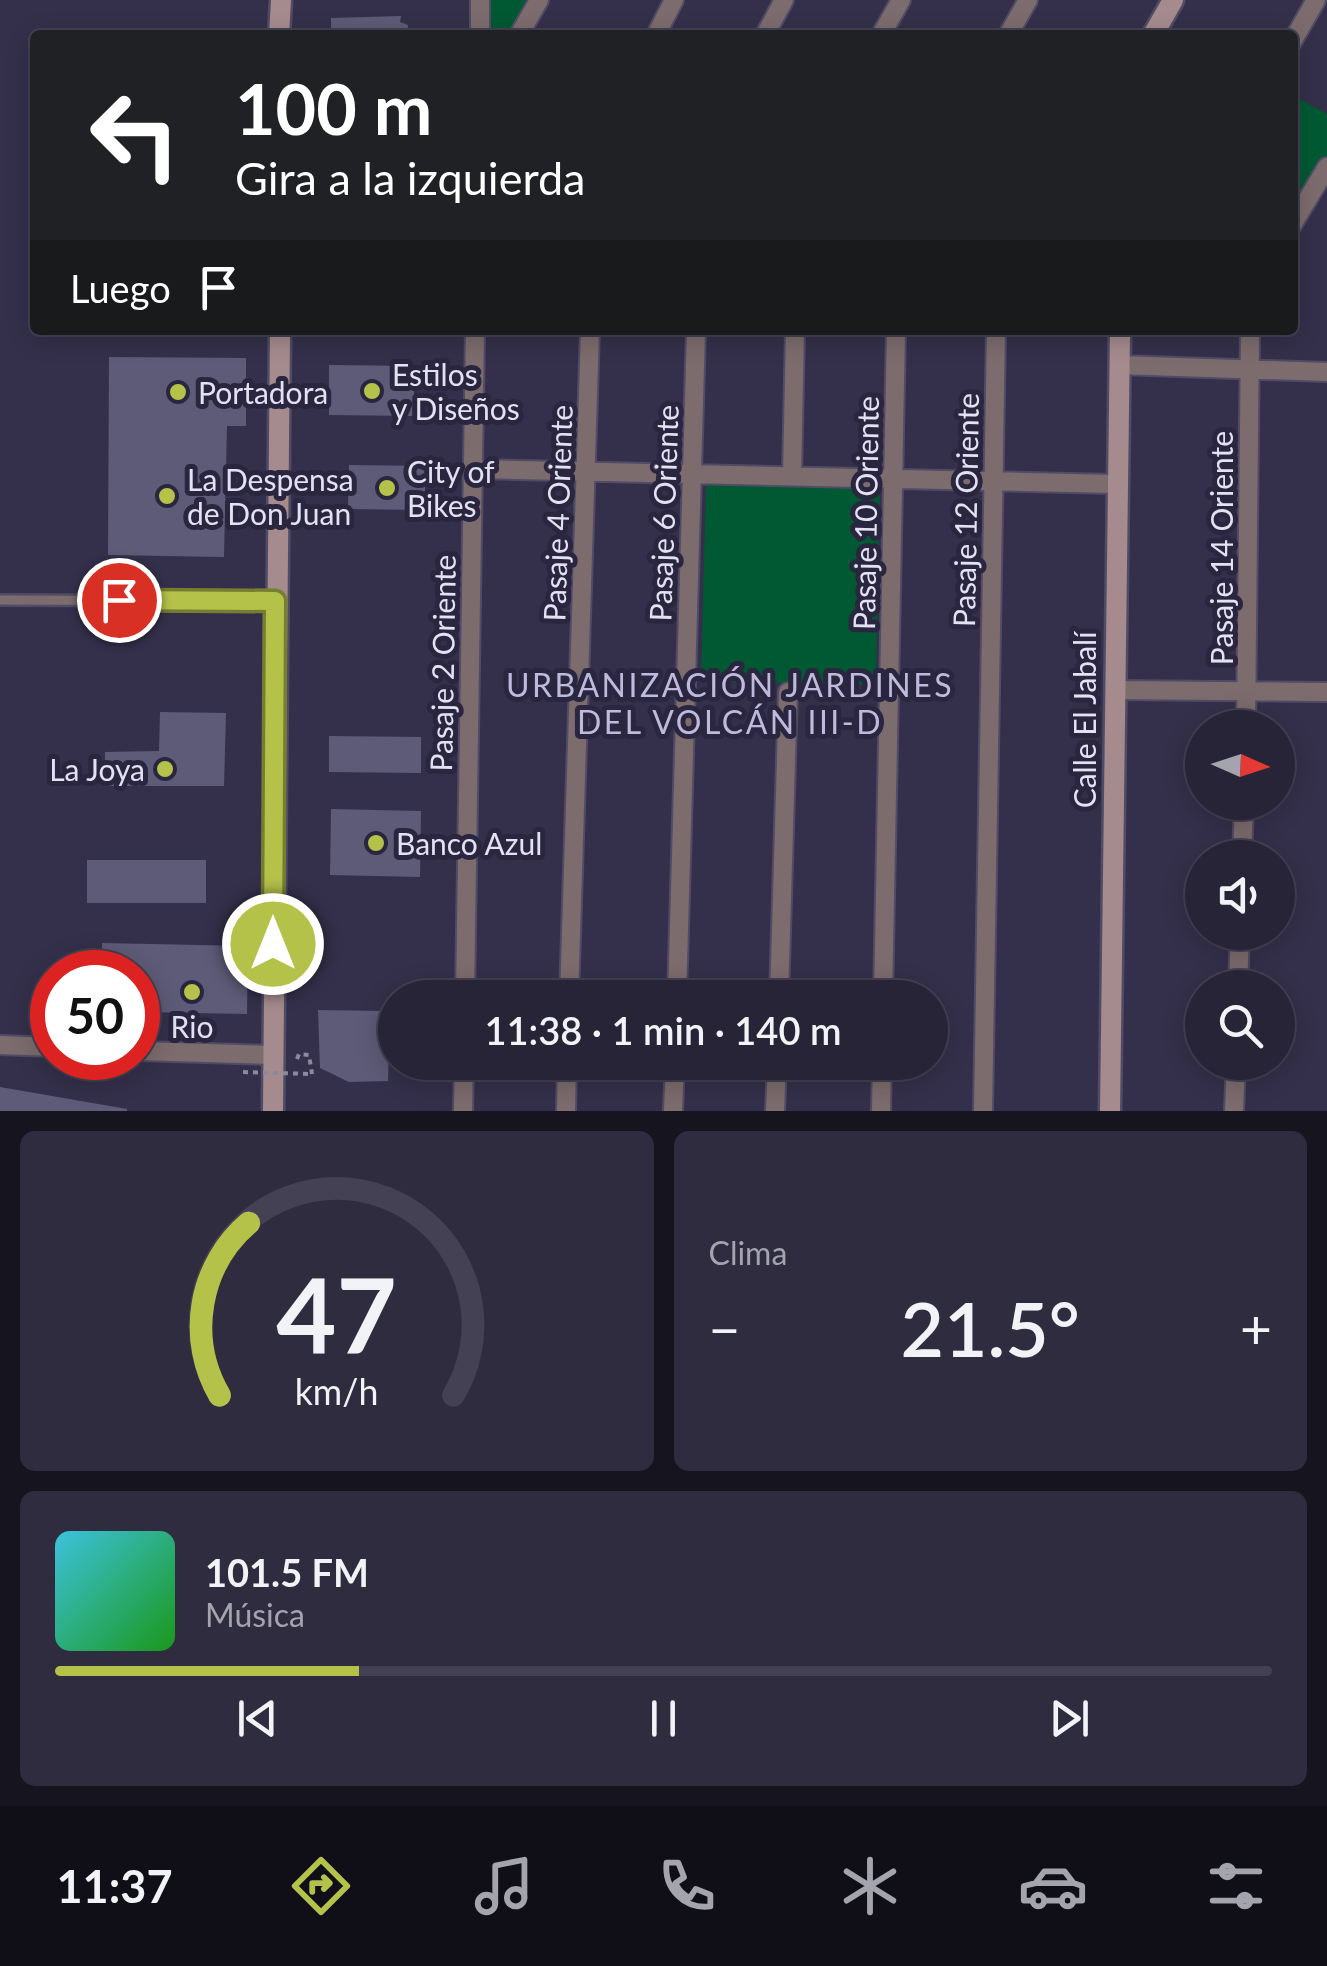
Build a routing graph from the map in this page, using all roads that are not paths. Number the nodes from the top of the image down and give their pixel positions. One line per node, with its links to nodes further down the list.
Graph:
1 (282, 0): 10 (main road)
2 (480, 0): 11 (street)
3 (539, 0): 12 (street)
4 (674, 0): 13 (street)
5 (784, 0): 14 (street)
6 (901, 0): 15 (street)
7 (1028, 0): 16 (street)
8 (1172, 0): 17 (main road)
9 (1316, 0): 18 (street)
10 (280, 30)
11 (480, 30)
12 (523, 30)
13 (659, 30)
14 (768, 30)
15 (884, 30)
16 (1011, 30)
17 (1156, 30)
18 (1298, 32)
19 (1327, 167): 20 (street)
20 (1298, 215)
21 (280, 335): 41 (main road)
22 (475, 335): 33 (street, Pasaje 2 Oriente)
23 (590, 335): 34 (street, Pasaje 4 Oriente)
24 (696, 335): 35 (street, Pasaje 6 Oriente)
25 (796, 335): 36 (street)
26 (896, 335): 37 (street, Pasaje 10 Oriente)
27 (996, 335): 38 (street, Pasaje 12 Oriente)
28 (1120, 335): 30 (main road, Calle El Jabalí)
29 (1250, 335): 31 (street, Pasaje 14 Oriente)
30 (1120, 366): 31 (street); 39 (main road, Calle El Jabalí)
31 (1250, 368): 32 (street); 44 (street, Pasaje 14 Oriente)
32 (1327, 372)
33 (473, 469): 34 (street); 47 (street, Pasaje 2 Oriente)
34 (586, 471): 35 (street); 48 (street, Pasaje 4 Oriente)
35 (692, 474): 36 (street); 49 (street, Pasaje 6 Oriente)
36 (792, 476): 37 (street)
37 (893, 479): 38 (street); 51 (street, Pasaje 10 Oriente)
38 (994, 480): 39 (street); 68 (street, Pasaje 12 Oriente)
39 (1115, 484): 42 (main road, Calle El Jabalí)
40 (0, 600): 41 (lane)
41 (275, 601): 55 (main road)
42 (1114, 690): 44 (street); 69 (main road, Calle El Jabalí)
43 (788, 692): 50 (street)
44 (1247, 692): 45 (street); 46 (street, Pasaje 14 Oriente)
45 (1327, 692)
46 (1246, 710)
47 (465, 980)
48 (570, 980)
49 (678, 980)
50 (780, 980)
51 (883, 980)
52 (0, 1045): 53 (street)
53 (30, 1046)
54 (160, 1051): 55 (street)
55 (272, 1055): 62 (main road)
56 (464, 1080): 63 (street)
57 (567, 1080): 64 (street)
58 (675, 1080): 65 (street)
59 (776, 1080): 66 (street)
60 (882, 1080): 67 (street)
61 (1235, 1080): 70 (street)
62 (273, 1111)
63 (463, 1111)
64 (566, 1111)
65 (674, 1111)
66 (775, 1111)
67 (881, 1111)
68 (983, 1111)
69 (1110, 1111)
70 (1234, 1111)

